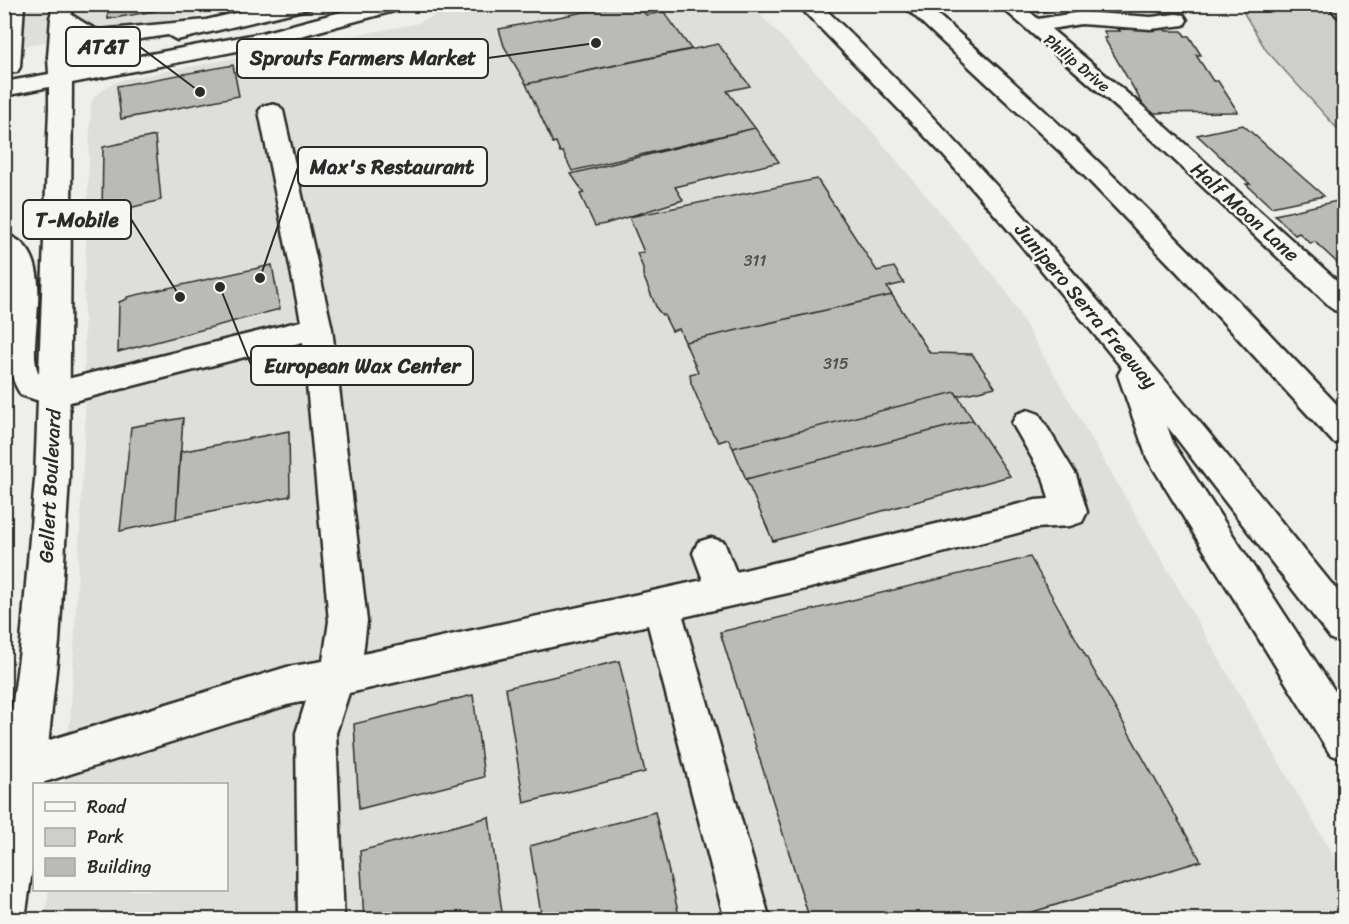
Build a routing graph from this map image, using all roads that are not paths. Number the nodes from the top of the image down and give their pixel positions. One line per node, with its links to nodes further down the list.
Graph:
1 (14, 4): 15 (main road)
2 (304, 4): 11 (main road)
3 (398, 4): 14 (main road)
4 (807, 4): 21 (main road, Junipero Serra Freeway)
5 (912, 4): 24 (main road)
6 (1008, 4): 13 (main road, Philip Drive)
7 (1338, 4): 10 (main road)
8 (61, 10): 11 (main road); 14 (main road, Gellert Boulevard)
9 (1082, 11): 12 (main road); 13 (main road)
10 (1344, 12)
11 (249, 18): 14 (main road)
12 (1176, 20)
13 (1033, 26): 17 (main road, Philip Drive)
14 (60, 68): 15 (main road); 22 (main road, Gellert Boulevard)
15 (6, 84)
16 (271, 111): 20 (main road)
17 (1146, 121): 19 (main road, Half Moon Lane)
18 (4, 243): 22 (main road)
19 (1344, 303)
20 (317, 329): 22 (main road); 29 (main road)
21 (1125, 350): 28 (main road, Junipero Serra Freeway); 30 (main road)
22 (55, 393): 31 (main road, Gellert Boulevard)
23 (1028, 423): 26 (main road)
24 (1344, 433)
25 (711, 553): 26 (main road)
26 (725, 591): 27 (main road)
27 (661, 604): 29 (main road); 34 (main road)
28 (1344, 627)
29 (338, 677): 31 (main road); 33 (main road)
30 (1344, 740)
31 (15, 771): 32 (main road, Gellert Boulevard)
32 (4, 912)
33 (321, 920)
34 (748, 920)

